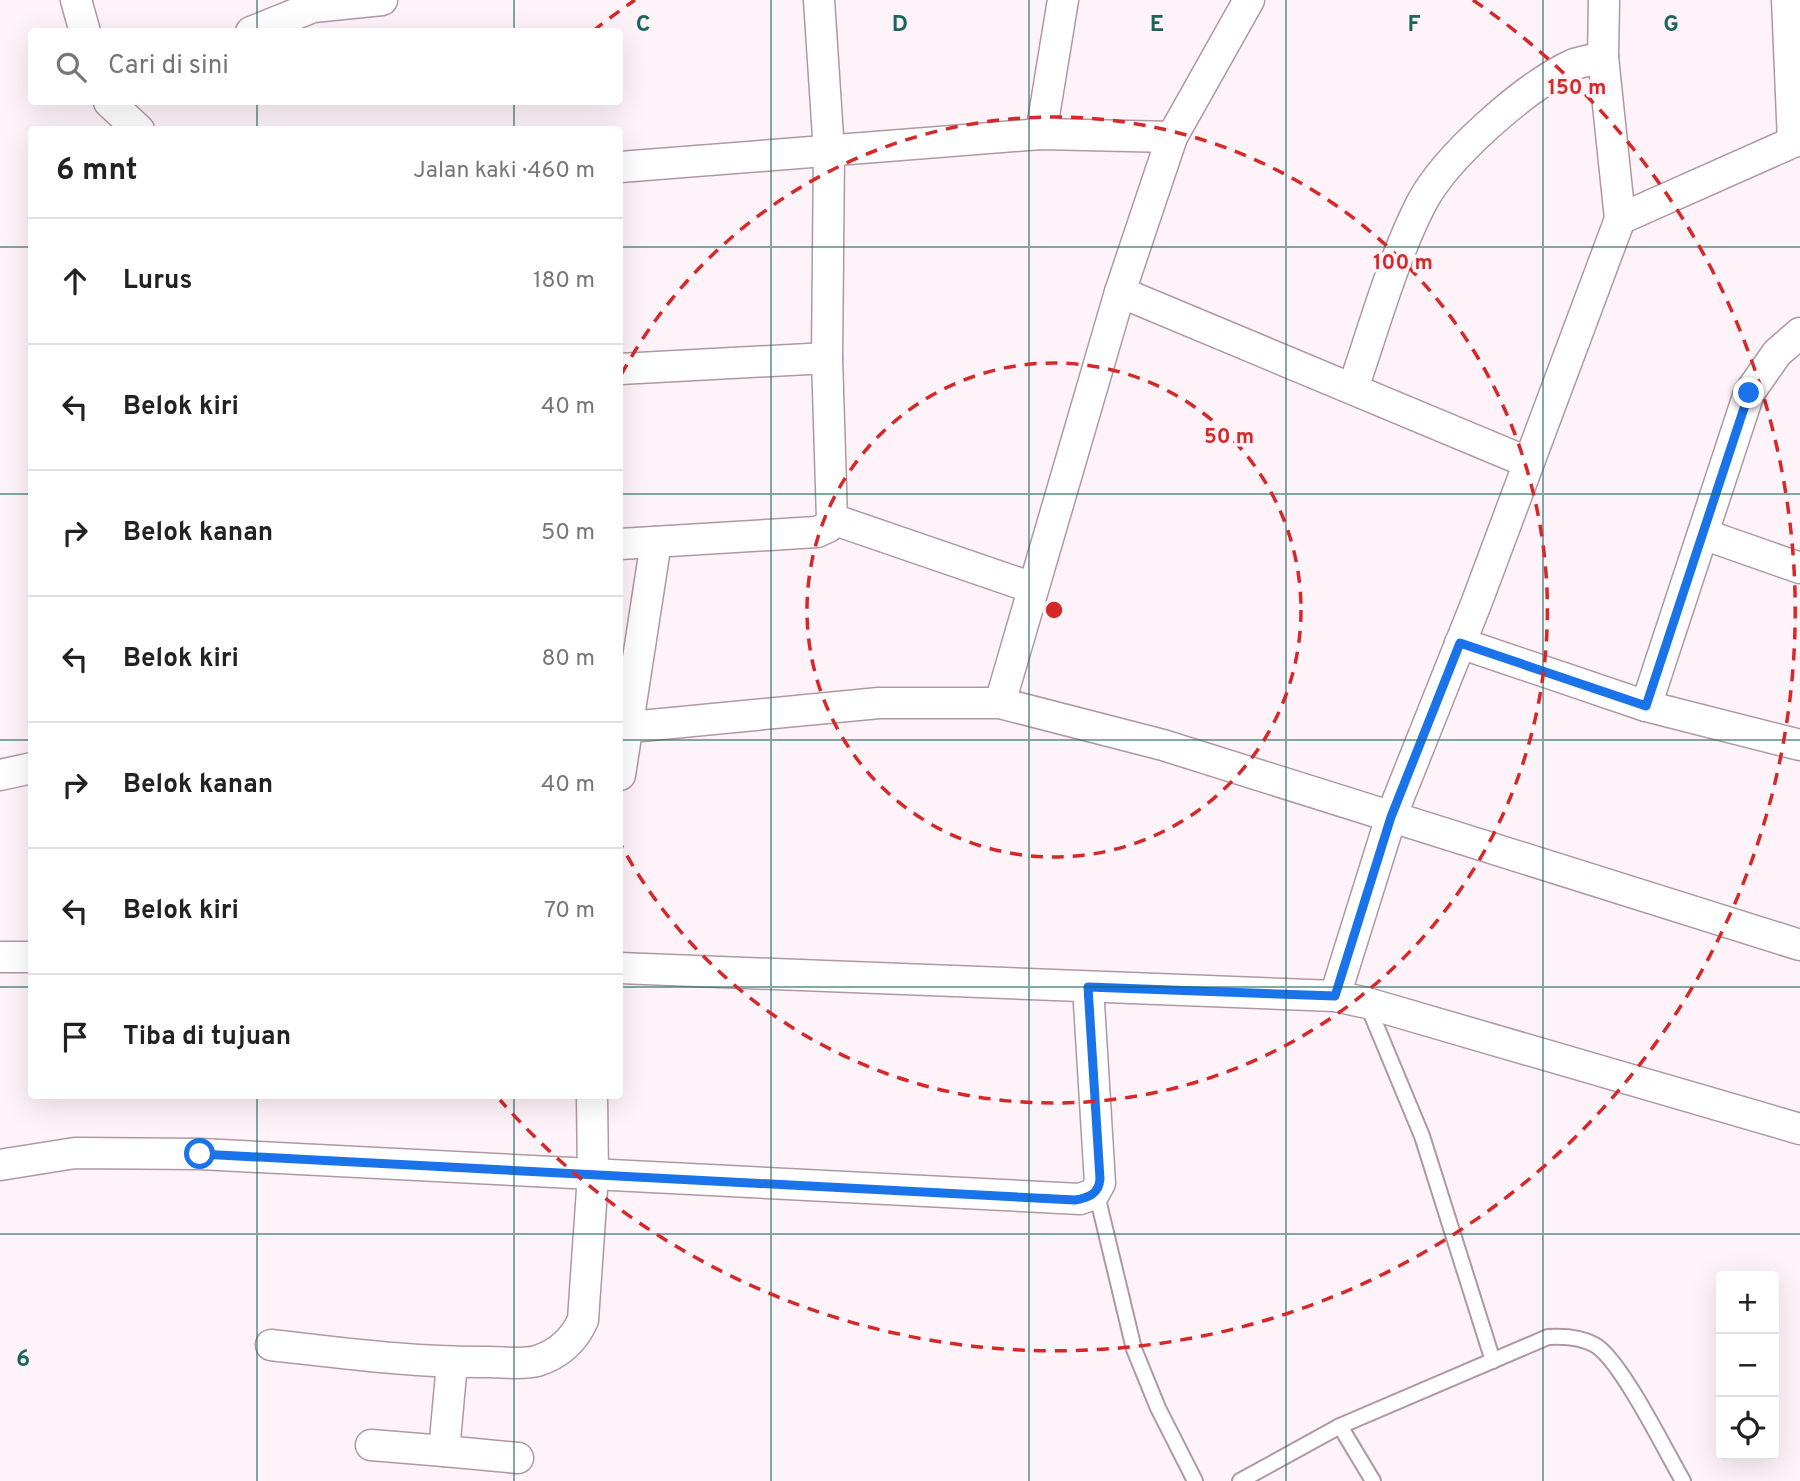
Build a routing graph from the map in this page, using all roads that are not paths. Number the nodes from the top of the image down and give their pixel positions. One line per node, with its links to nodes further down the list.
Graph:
1 (76, 0): 8 (street)
2 (382, 0): 9 (street)
3 (819, 0): 16 (street)
4 (1063, 0): 13 (street)
5 (1249, 0): 14 (street)
6 (1604, 0): 10 (street)
7 (1787, 0): 15 (street)
8 (84, 28)
9 (261, 28)
10 (1603, 57): 18 (street); 24 (street)
11 (112, 105): 12 (street)
12 (135, 126)
13 (1041, 134): 14 (street); 16 (street)
14 (1172, 137): 19 (street)
15 (1796, 141): 18 (street)
16 (829, 152): 17 (street); 22 (street)
17 (623, 167)
18 (1620, 219): 25 (street)
19 (1120, 292): 24 (street); 31 (street)
20 (1800, 333): 21 (street)
21 (1788, 357): 27 (street)
22 (827, 358): 23 (street); 26 (street)
23 (623, 369)
24 (1353, 388): 25 (street)
25 (1527, 462): 32 (street)
26 (832, 519): 28 (street); 31 (street)
27 (1703, 534): 30 (street); 34 (street)
28 (656, 542): 29 (street); 35 (street)
29 (623, 544)
30 (1800, 568)
31 (1033, 588): 33 (street)
32 (1460, 643): 34 (street); 39 (street)
33 (1000, 703): 35 (street); 39 (street)
34 (1646, 706): 36 (street)
35 (623, 728)
36 (1800, 745)
37 (28, 769): 38 (street)
38 (0, 775)
39 (1391, 817): 40 (street); 45 (street)
40 (1800, 945)
41 (2, 957): 42 (street)
42 (28, 957)
43 (623, 968): 44 (street)
44 (1088, 987): 45 (street); 51 (street)
45 (1335, 996): 46 (street)
46 (1367, 1003): 48 (street); 53 (lane)
47 (592, 1099): 50 (street)
48 (1800, 1129)
49 (0, 1166): 50 (street)
50 (593, 1175): 51 (street); 54 (street)
51 (1096, 1191): 59 (lane)
52 (271, 1345): 54 (street)
53 (1493, 1361): 55 (lane); 62 (lane)
54 (452, 1363): 57 (street)
55 (1340, 1426): 60 (lane); 61 (lane)
56 (371, 1445): 57 (street)
57 (444, 1451): 58 (street)
58 (518, 1458)
59 (1195, 1481)
60 (1240, 1481)
61 (1373, 1481)
62 (1683, 1481)

